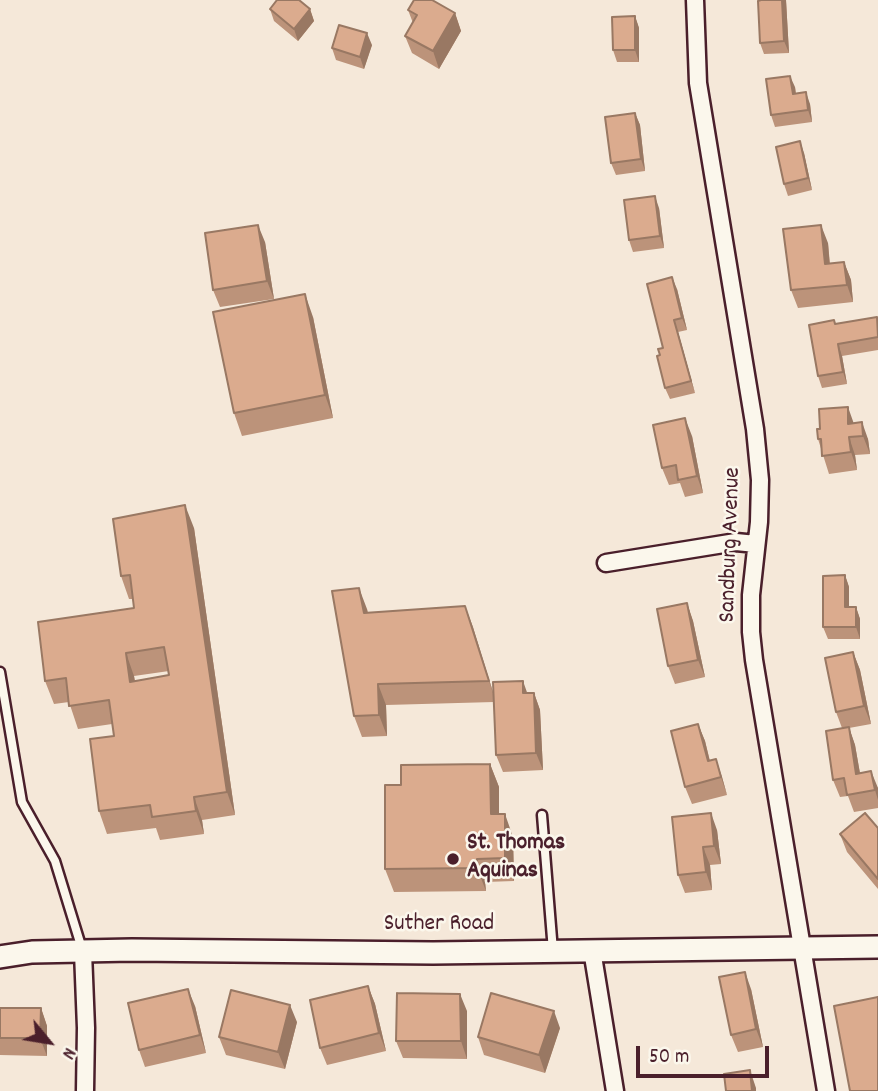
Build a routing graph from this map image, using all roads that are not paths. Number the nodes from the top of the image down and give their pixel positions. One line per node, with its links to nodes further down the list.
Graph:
1 (695, 0): 2 (street, Sandburg Avenue)
2 (756, 544): 3 (street); 6 (street, Sandburg Avenue)
3 (606, 563)
4 (0, 672): 10 (lane)
5 (542, 815): 9 (lane)
6 (802, 947): 7 (street, Suther Road); 8 (street, Suther Road); 14 (street, Sandburg Avenue)
7 (878, 947)
8 (592, 950): 9 (street, Suther Road); 13 (street)
9 (553, 951): 10 (street, Suther Road)
10 (83, 952): 11 (street, Suther Road); 12 (street)
11 (0, 957)
12 (85, 1091)
13 (615, 1091)
14 (826, 1091)

